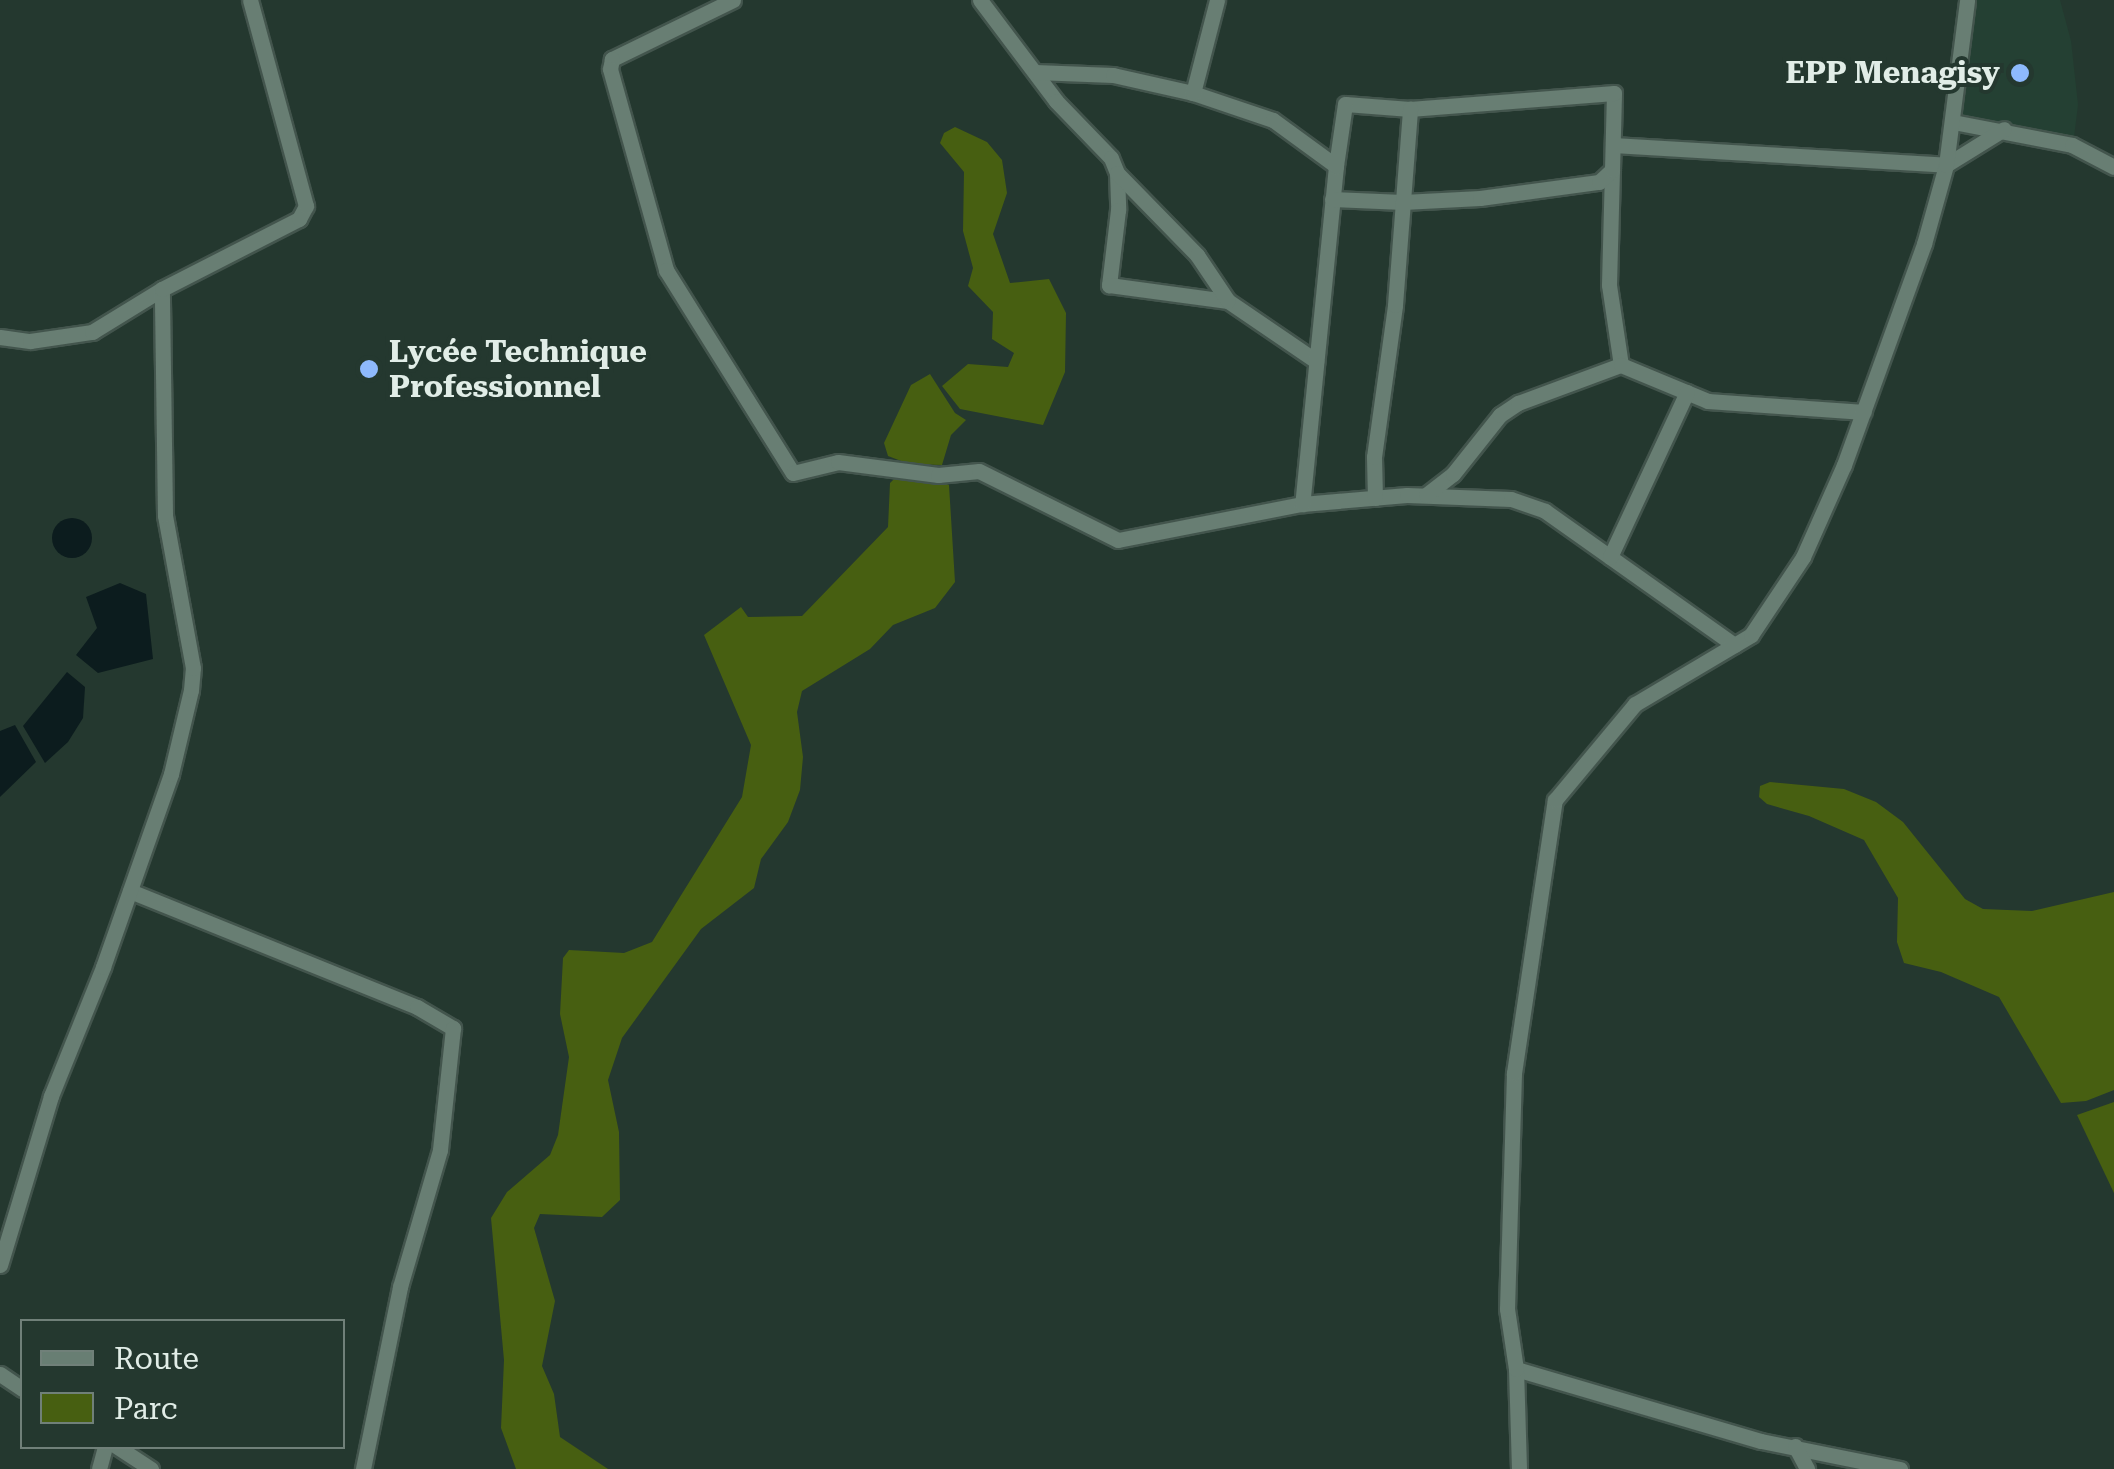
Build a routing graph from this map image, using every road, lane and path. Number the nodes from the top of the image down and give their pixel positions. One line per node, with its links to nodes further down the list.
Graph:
1 (250, 0): 19 (street)
2 (734, 0): 28 (street)
3 (980, 0): 6 (street)
4 (1217, 0): 7 (street)
5 (1966, 0): 9 (street)
6 (1034, 72): 7 (street); 16 (street)
7 (1193, 92): 13 (street)
8 (1410, 108): 11 (street); 13 (street); 18 (street)
9 (1953, 122): 10 (street); 12 (street)
10 (2004, 129): 12 (street); 14 (street)
11 (1613, 145): 12 (street); 15 (street)
12 (1946, 165): 25 (street)
13 (1336, 166): 17 (street)
14 (2114, 167)
15 (1612, 170): 18 (street); 23 (street)
16 (1118, 173): 20 (street); 20 (street)
17 (1332, 199): 18 (street); 22 (street)
18 (1403, 202): 27 (street)
19 (162, 289): 21 (street); 31 (street)
20 (1228, 301): 22 (street)
21 (0, 337)
22 (1316, 361): 28 (street)
23 (1621, 365): 24 (street); 26 (street)
24 (1686, 392): 25 (street); 29 (street)
25 (1864, 412): 30 (street)
26 (1426, 494): 27 (street); 29 (street)
27 (1375, 498): 28 (street)
28 (1302, 504)
29 (1610, 557): 30 (street)
30 (1734, 645): 33 (street)
31 (130, 892): 32 (street); 37 (street)
32 (0, 1265)
33 (1516, 1369): 34 (street); 38 (street)
34 (1795, 1446): 39 (street); 40 (street)
35 (121, 1449): 36 (street)
36 (151, 1469)
37 (362, 1469)
38 (1519, 1469)
39 (1808, 1469)
40 (1900, 1469)

